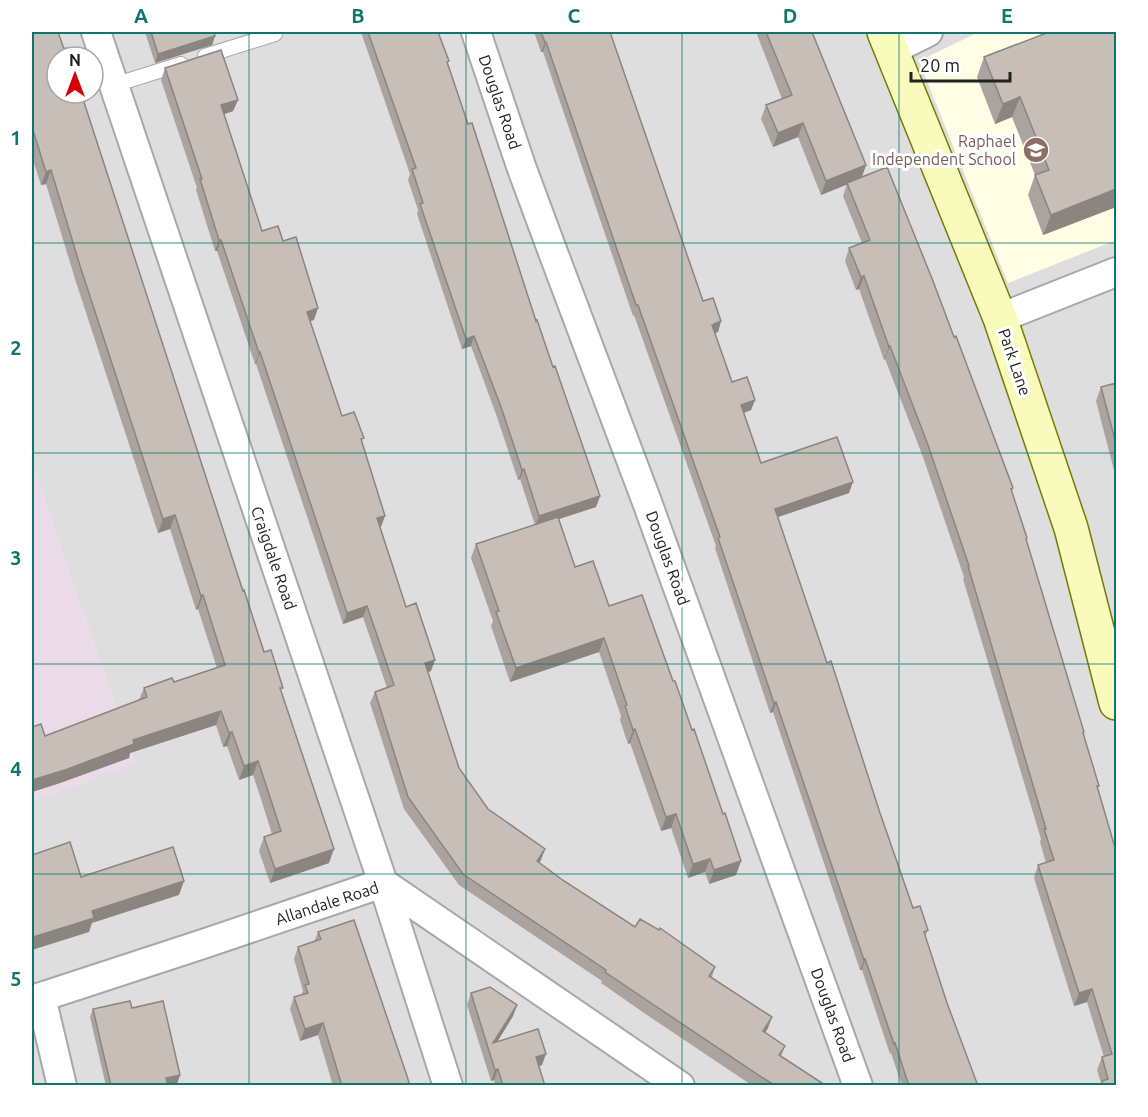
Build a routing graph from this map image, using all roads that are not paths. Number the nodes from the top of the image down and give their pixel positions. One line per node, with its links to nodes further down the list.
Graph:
1 (96, 32): 6 (street, Craigdale Road)
2 (476, 32): 15 (street, Douglas Road)
3 (928, 32): 5 (street)
4 (275, 34): 6 (lane)
5 (888, 41): 8 (street, Park Lane)
6 (114, 85): 10 (street, Craigdale Road)
7 (1116, 272): 8 (street)
8 (1000, 318): 9 (street, Park Lane)
9 (1116, 703)
10 (383, 883): 11 (street, Allandale Road); 13 (street, Craigdale Road); 14 (street, Allandale Road)
11 (36, 998): 12 (street)
12 (62, 1086)
13 (448, 1086)
14 (680, 1086)
15 (858, 1086)

